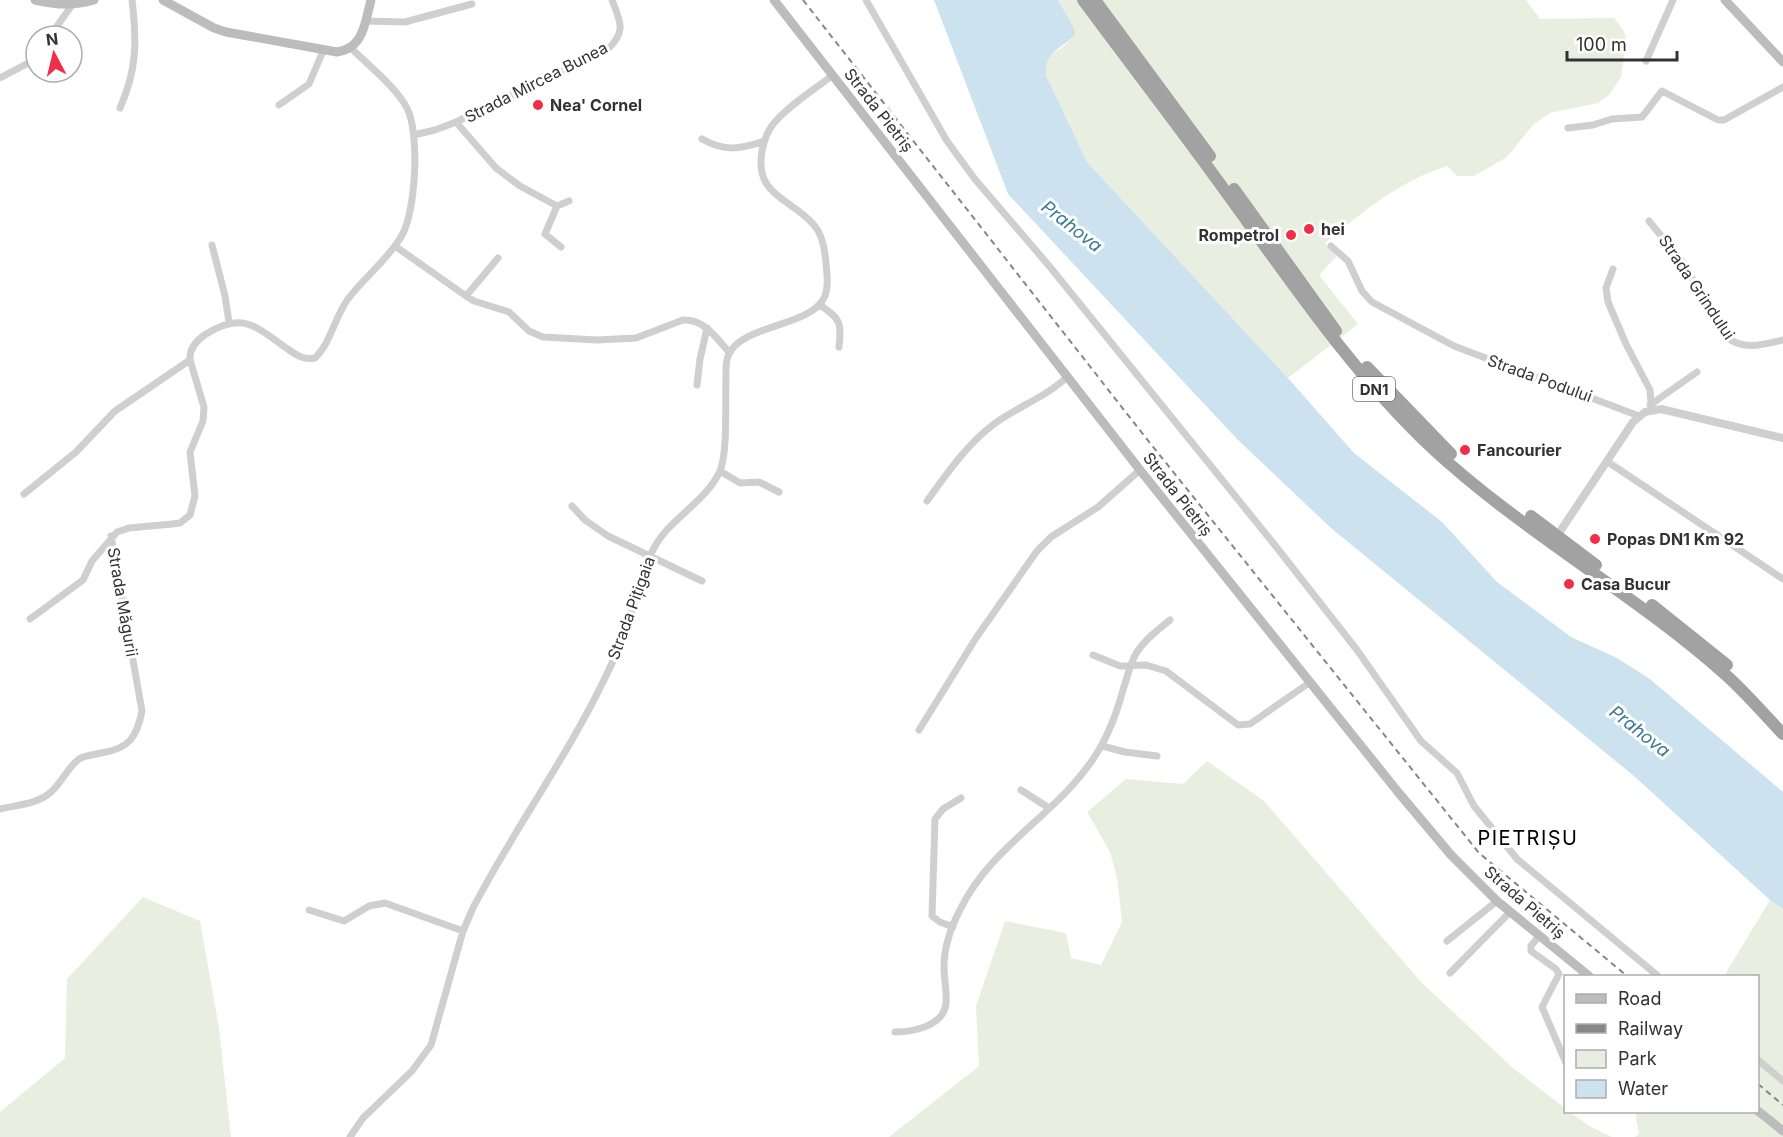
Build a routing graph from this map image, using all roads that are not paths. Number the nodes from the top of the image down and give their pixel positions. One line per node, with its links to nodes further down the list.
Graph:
1 (35, 0): 14 (main road)
2 (94, 0): 14 (main road)
3 (132, 0): 26 (street)
4 (163, 0): 18 (main road)
5 (371, 0): 15 (main road)
6 (612, 0): 27 (street, Strada Mircea Bunea)
7 (774, 0): 22 (main road, Strada Pietriș)
8 (866, 0): 90 (street)
9 (1083, 0): 74 (highway, DN1)
10 (1095, 0): 63 (highway, DN1)
11 (1672, 0): 19 (street)
12 (1725, 0): 20 (main road)
13 (472, 4): 15 (street)
14 (72, 5): 16 (street)
15 (366, 21): 17 (main road)
16 (59, 24)
17 (351, 48): 18 (main road); 29 (street)
18 (323, 51): 25 (street)
19 (1646, 61)
20 (1783, 62)
21 (24, 65): 23 (street)
22 (833, 75): 31 (street); 50 (main road, Strada Pietriș)
23 (0, 78)
24 (1783, 87): 28 (street)
25 (279, 105)
26 (120, 108)
27 (456, 122): 29 (street, Strada Mircea Bunea); 33 (street)
28 (1568, 128)
29 (414, 135): 36 (street)
30 (702, 139): 31 (street)
31 (764, 141): 42 (street)
32 (569, 201): 33 (street)
33 (557, 206): 38 (street)
34 (1649, 221): 45 (street, Strada Grindului)
35 (212, 245): 43 (street)
36 (395, 246): 41 (street); 43 (street)
37 (1331, 246): 53 (street, Strada Podului)
38 (561, 247)
39 (498, 258): 41 (street)
40 (1612, 269): 52 (street)
41 (466, 296): 44 (street)
42 (820, 305): 46 (street); 47 (street)
43 (229, 322): 48 (street)
44 (707, 328): 47 (street); 51 (street)
45 (1783, 340)
46 (839, 347)
47 (729, 352): 57 (street)
48 (190, 360): 59 (street); 62 (street, Strada Măgurii)
49 (1697, 372): 52 (street)
50 (1067, 377): 56 (main road, Strada Pietriș); 60 (street)
51 (697, 385)
52 (1651, 403): 53 (street)
53 (1642, 414): 54 (street, Strada Podului); 55 (street)
54 (1783, 438)
55 (1608, 462): 63 (street); 65 (street)
56 (1140, 470): 71 (main road, Strada Pietriș); 73 (street)
57 (720, 471): 58 (street); 64 (street, Strada Pițigaia)
58 (779, 492)
59 (24, 494)
60 (927, 501)
61 (572, 506): 64 (street)
62 (111, 536): 67 (street); 80 (street, Strada Măgurii)
63 (1557, 536): 72 (highway, DN1)
64 (650, 555): 66 (street); 85 (street, Strada Pițigaia)
65 (1783, 579)
66 (702, 581)
67 (30, 619)
68 (1170, 620): 70 (street)
69 (1093, 655): 70 (street)
70 (1131, 665): 71 (street); 75 (street)
71 (1309, 683): 81 (main road, Strada Pietriș)
72 (1783, 723)
73 (919, 730)
74 (1783, 734)
75 (1102, 746): 76 (street); 79 (street)
76 (1157, 756)
77 (1021, 790): 79 (street)
78 (961, 798): 84 (street)
79 (1049, 808): 84 (street)
80 (0, 809)
81 (1497, 901): 83 (main road, Strada Pietriș); 87 (street)
82 (309, 910): 85 (street)
83 (1509, 912): 86 (main road, Strada Pietriș); 88 (street)
84 (952, 927): 91 (street)
85 (463, 931): 97 (street, Strada Pițigaia)
86 (1539, 936): 89 (main road, Strada Pietriș); 92 (street)
87 (1447, 940)
88 (1450, 973)
89 (1588, 975)
90 (1657, 975)
91 (895, 1032)
92 (1564, 1058)
93 (1759, 1061): 94 (street)
94 (1783, 1081)
95 (1759, 1112): 96 (main road)
96 (1783, 1131)
97 (350, 1137)

